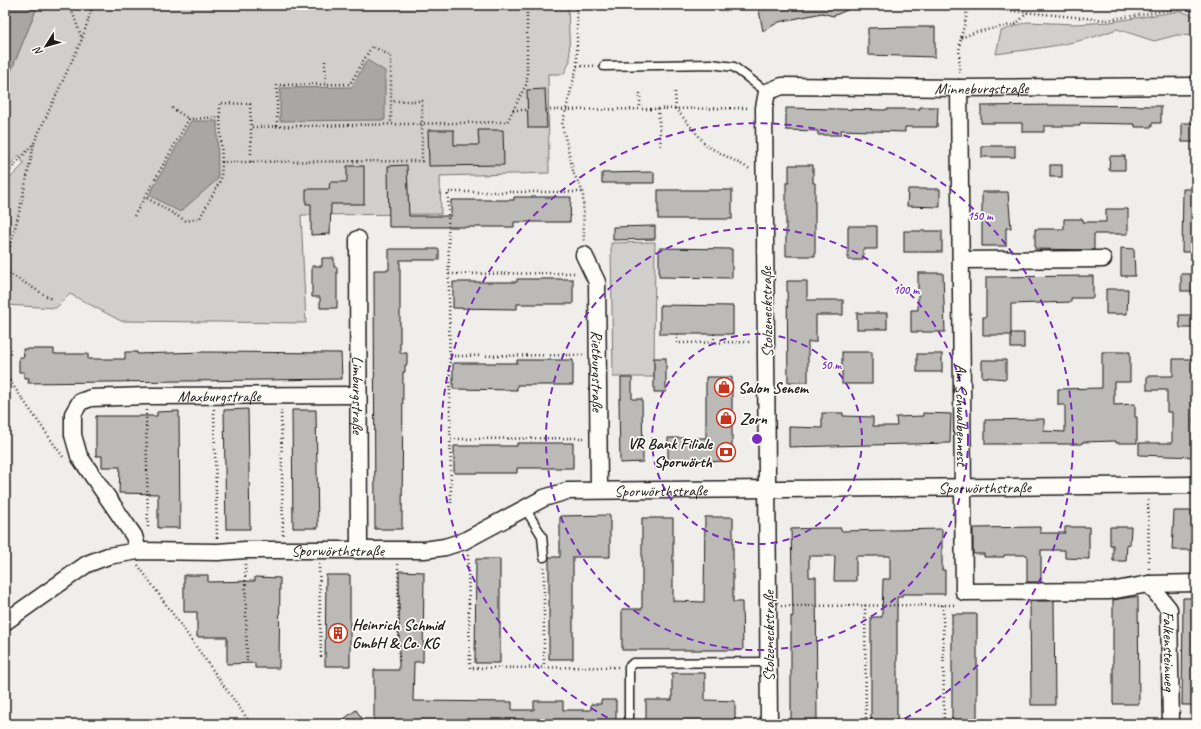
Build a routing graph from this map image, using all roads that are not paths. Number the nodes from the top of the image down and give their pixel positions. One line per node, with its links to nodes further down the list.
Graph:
1 (604, 66): 4 (lane)
2 (1196, 86): 3 (street, Minneburgstraße)
3 (959, 88): 4 (street, Minneburgstraße); 8 (street, Am Schwalbennest)
4 (767, 92): 12 (street, Stolzeneckstraße)
5 (358, 239): 9 (street, Limburgstraße)
6 (584, 255): 13 (street, Rietburgstraße)
7 (1103, 259): 8 (street)
8 (961, 260): 11 (street, Am Schwalbennest)
9 (358, 395): 15 (street, Limburgstraße); 16 (street, Maxburgstraße)
10 (1196, 485): 11 (street, Sporwörthstraße)
11 (963, 487): 12 (street, Sporwörthstraße); 19 (street, Am Schwalbennest)
12 (768, 489): 13 (street, Sporwörthstraße); 21 (street, Stolzeneckstraße)
13 (599, 490): 14 (street, Sporwörthstraße)
14 (525, 508): 15 (street, Sporwörthstraße); 17 (lane)
15 (359, 550): 16 (street, Sporwörthstraße)
16 (139, 551): 20 (street, Sporwörthstraße)
17 (544, 557)
18 (1196, 583): 19 (street)
19 (1149, 584): 24 (street, Falkensteinweg)
20 (5, 622)
21 (769, 662): 22 (lane); 23 (street, Stolzeneckstraße)
22 (629, 724)
23 (769, 724)
24 (1171, 724)

